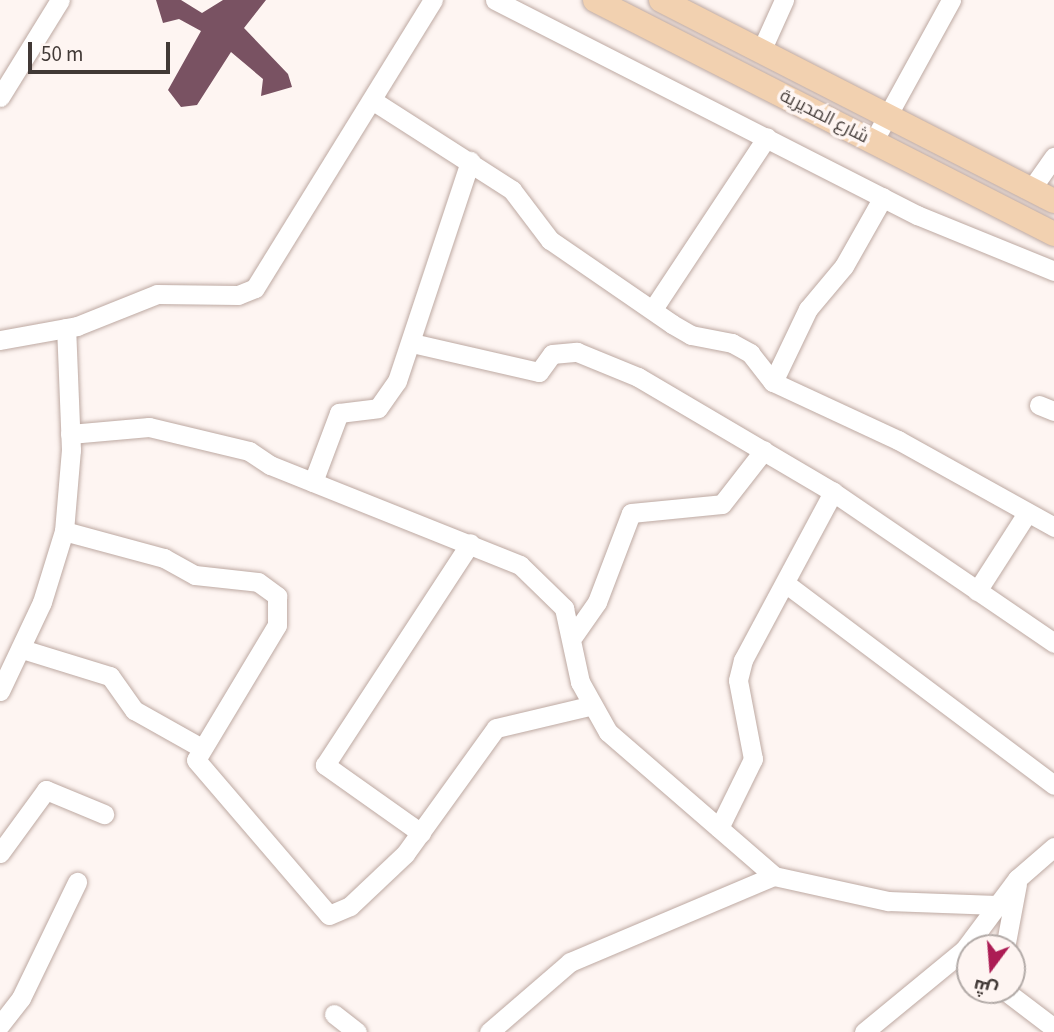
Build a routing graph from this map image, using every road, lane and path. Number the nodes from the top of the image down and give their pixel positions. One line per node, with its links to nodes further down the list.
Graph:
1 (60, 0): 9 (street)
2 (433, 0): 11 (street)
3 (495, 0): 13 (street)
4 (595, 0): 14 (main road, شارع المديرية)
5 (661, 0): 8 (main road, شارع المديرية)
6 (784, 0): 8 (street)
7 (951, 0): 12 (street)
8 (761, 51): 12 (main road, شارع المديرية)
9 (7, 71): 10 (street)
10 (0, 97)
11 (374, 102): 16 (street); 23 (street)
12 (887, 116): 14 (street); 17 (main road, شارع المديرية)
13 (767, 137): 18 (street); 22 (street)
14 (873, 142): 20 (main road, شارع المديرية)
15 (1054, 157): 17 (street)
16 (470, 161): 22 (street); 25 (street)
17 (1032, 188): 19 (main road, شارع المديرية)
18 (883, 197): 21 (street); 26 (street)
19 (1054, 201)
20 (1054, 234)
21 (1054, 271)
22 (653, 309): 26 (street)
23 (66, 328): 24 (street); 27 (street)
24 (0, 340)
25 (412, 343): 28 (street); 29 (street)
26 (774, 382): 31 (street)
27 (70, 434): 29 (street); 33 (street)
28 (764, 450): 30 (street); 37 (street)
29 (313, 482): 34 (street)
30 (833, 492): 35 (street); 36 (street)
31 (1027, 513): 32 (street); 36 (street)
32 (1054, 527)
33 (64, 531): 39 (street); 42 (street)
34 (470, 543): 37 (street); 46 (street)
35 (785, 583): 43 (street); 45 (street)
36 (977, 591): 38 (street)
37 (575, 635): 41 (street)
38 (1054, 643)
39 (22, 649): 40 (street); 42 (street)
40 (0, 691)
41 (589, 706): 45 (street); 46 (street)
42 (200, 747): 46 (street)
43 (1054, 785)
44 (104, 814): 48 (street)
45 (719, 828): 49 (street)
46 (421, 832)
47 (1054, 847): 50 (street)
48 (0, 853)
49 (774, 876): 52 (street); 59 (street)
50 (1017, 879): 52 (street); 53 (street)
51 (77, 882): 56 (street)
52 (998, 905): 60 (street)
53 (1007, 934)
54 (1022, 1004): 57 (street)
55 (334, 1014): 58 (street)
56 (0, 1025)
57 (1054, 1028)
58 (357, 1032)
59 (489, 1032)
60 (864, 1032)

